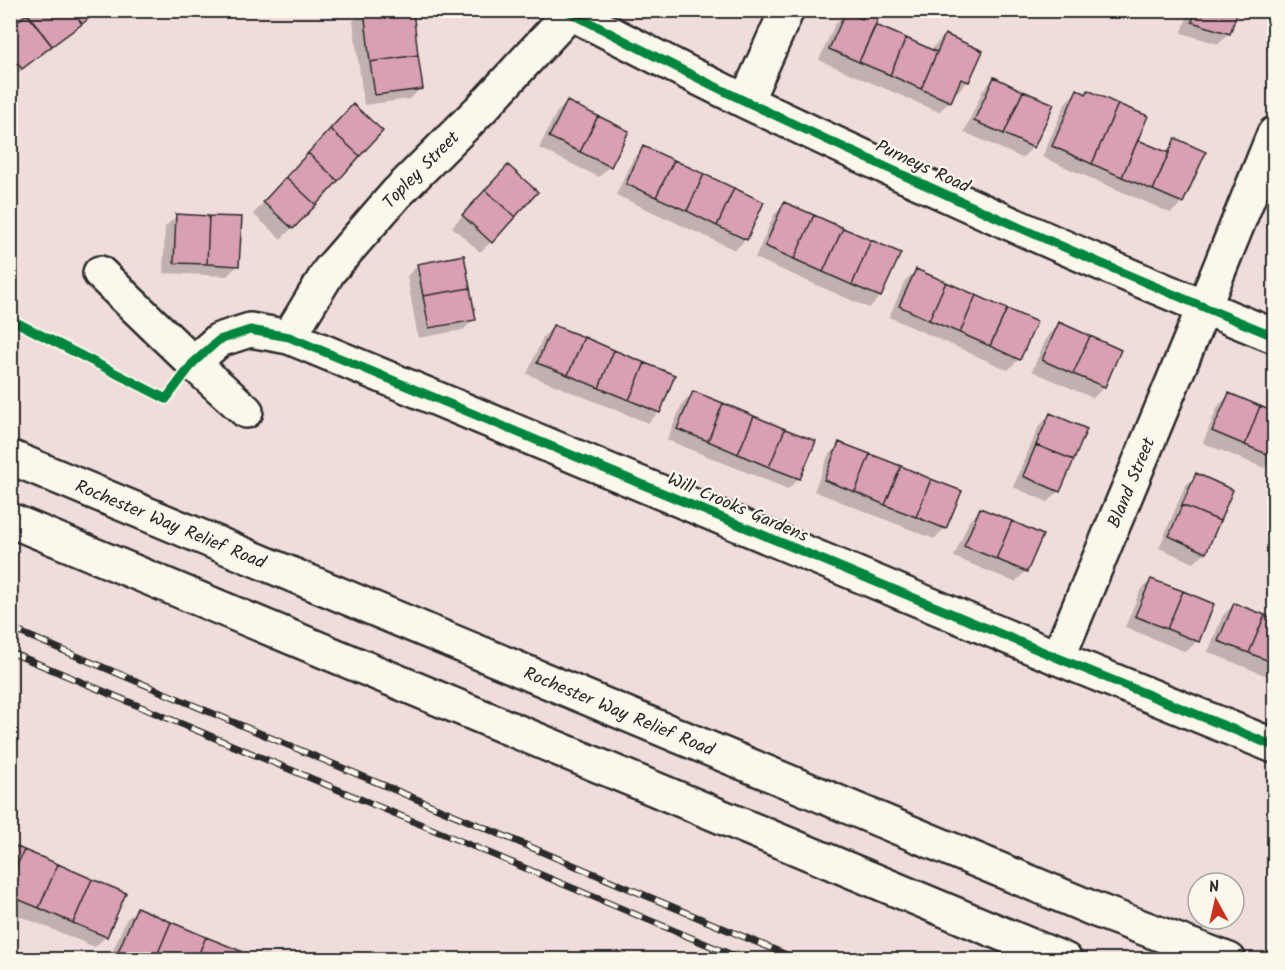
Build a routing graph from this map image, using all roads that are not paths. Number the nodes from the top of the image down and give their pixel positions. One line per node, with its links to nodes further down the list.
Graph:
1 (787, 10): 3 (main road)
2 (568, 12): 3 (main road, Purneys Road); 8 (main road, Topley Street)
3 (746, 101): 6 (main road, Purneys Road)
4 (1275, 134): 6 (main road, Bland Street)
5 (100, 273): 9 (main road)
6 (1204, 307): 7 (main road, Purneys Road); 13 (main road, Bland Street)
7 (1275, 336)
8 (289, 337): 9 (main road, Will Crooks Gardens); 13 (main road, Will Crooks Gardens)
9 (193, 363): 10 (main road)
10 (246, 411)
11 (10, 457): 16 (main road, Rochester Way Relief Road)
12 (10, 520): 15 (main road)
13 (1058, 658): 14 (main road, Will Crooks Gardens)
14 (1275, 746)
15 (1065, 960)
16 (1229, 960)

